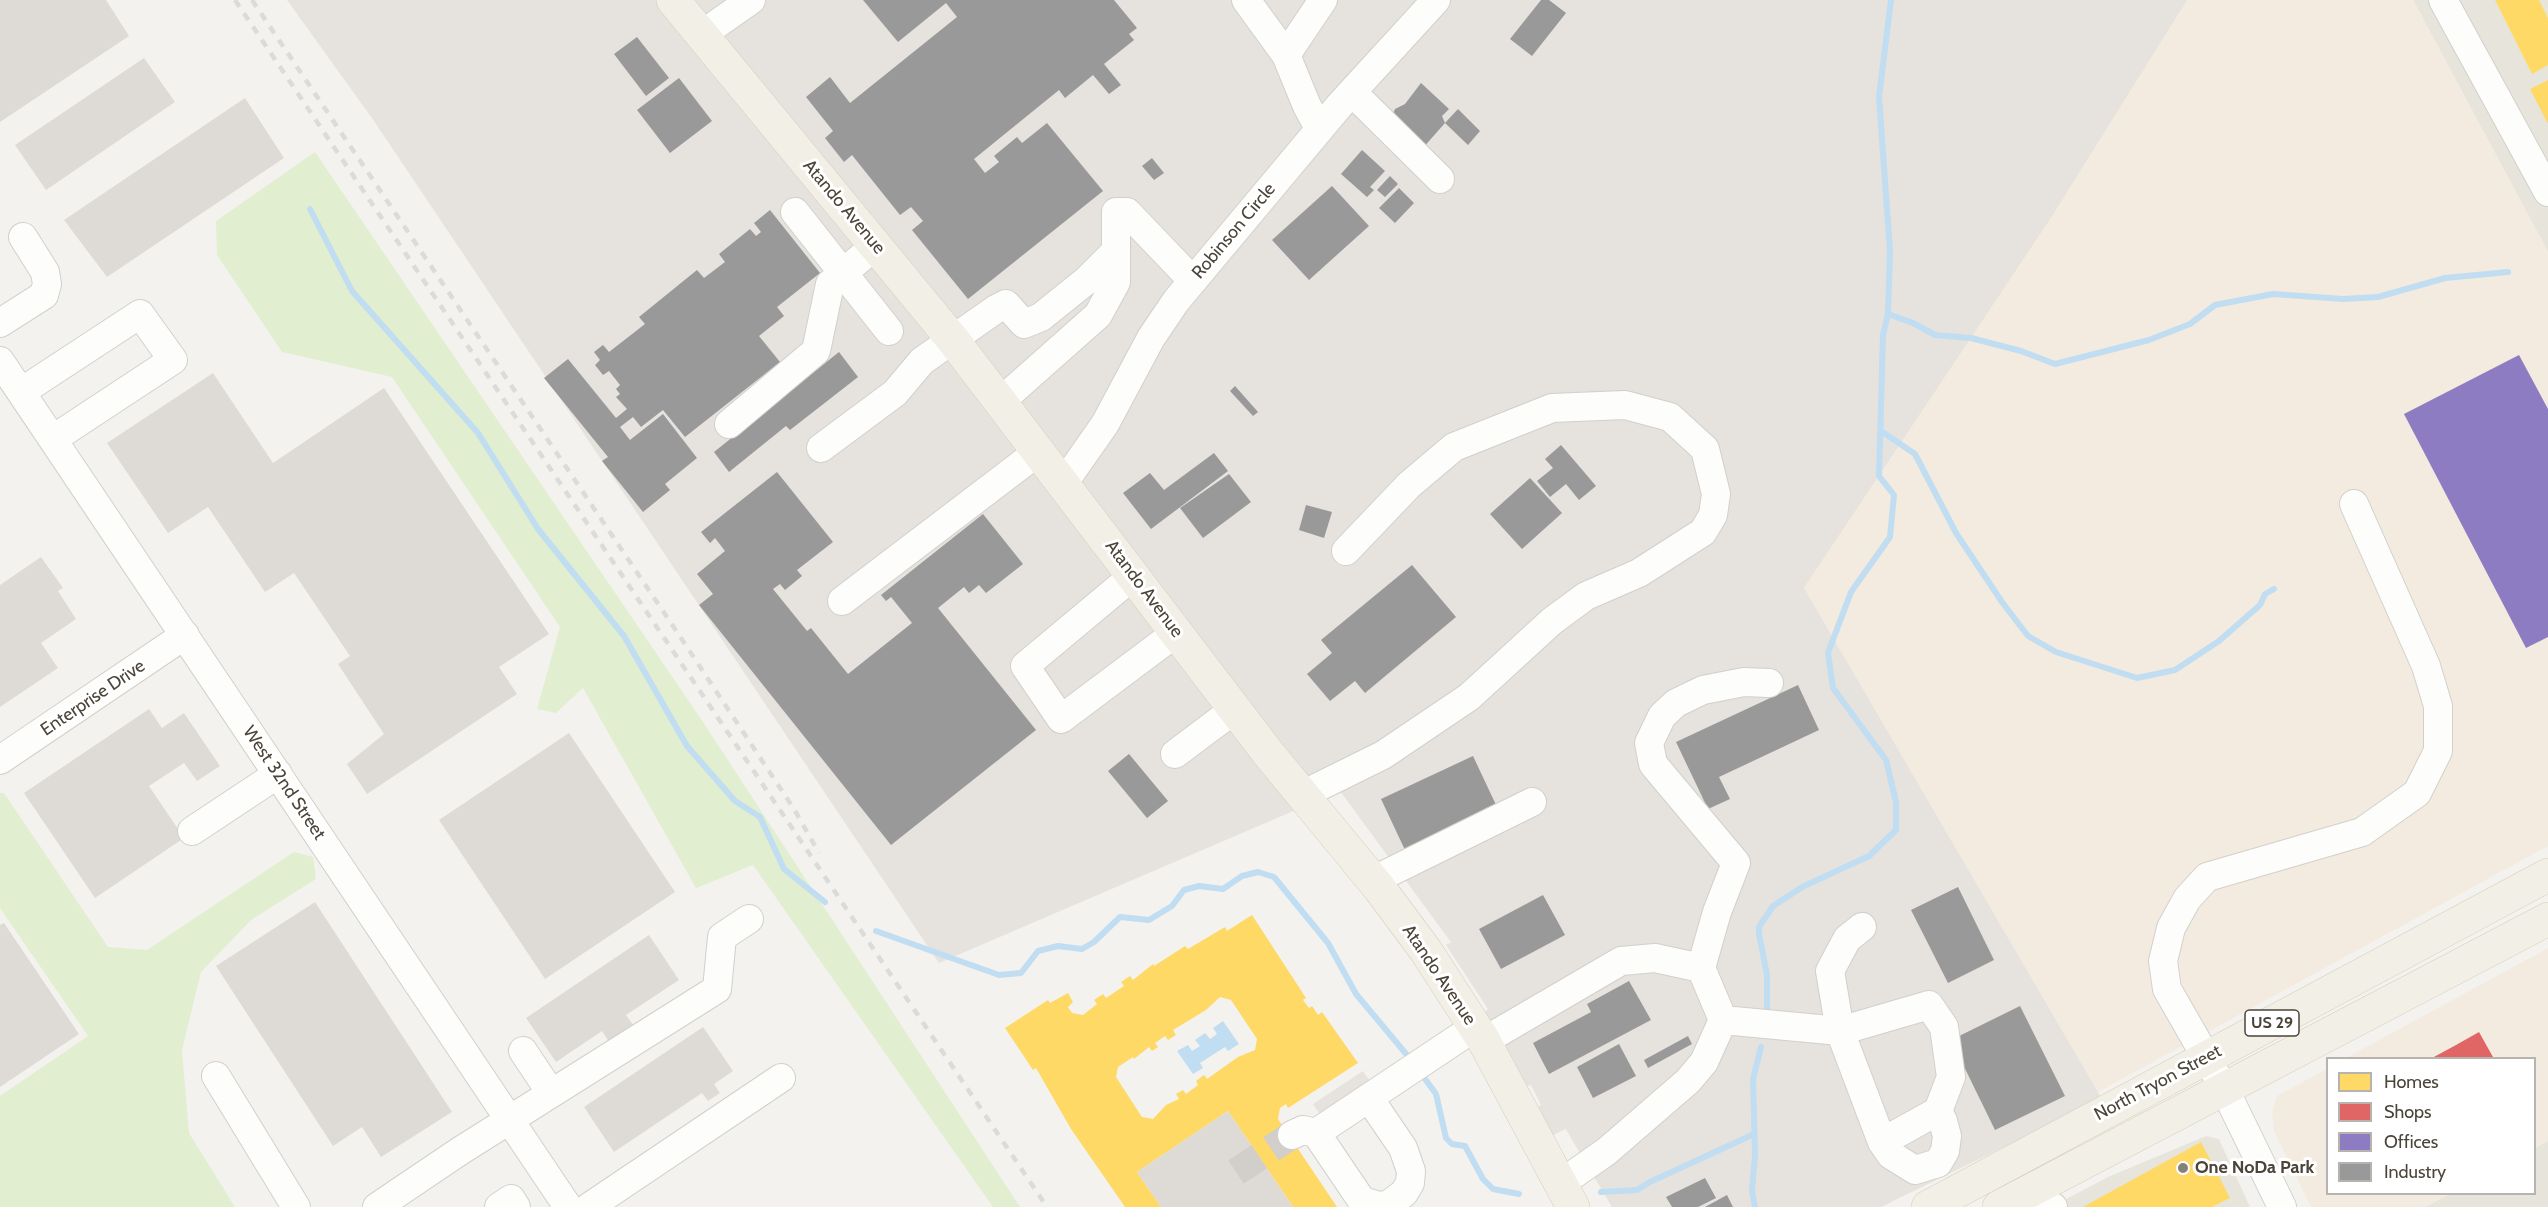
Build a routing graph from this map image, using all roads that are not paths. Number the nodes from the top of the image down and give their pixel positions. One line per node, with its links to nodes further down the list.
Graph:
1 (673, 0): 7 (main road, Atando Avenue)
2 (751, 0): 7 (street)
3 (1246, 0): 8 (street)
4 (1323, 0): 8 (street)
5 (1436, 0): 9 (street, Robinson Circle)
6 (2443, 0): 12 (street)
7 (701, 35): 15 (main road, Atando Avenue)
8 (1286, 54): 10 (street)
9 (1352, 92): 10 (street, Robinson Circle); 11 (street)
10 (1319, 128): 18 (street, Robinson Circle)
11 (1440, 179)
12 (2548, 192)
13 (795, 212): 17 (street)
14 (23, 237): 19 (street)
15 (876, 245): 17 (street); 21 (main road, Atando Avenue)
16 (1116, 252): 18 (street); 21 (street); 24 (street)
17 (844, 273): 20 (street); 25 (street)
18 (1193, 281): 29 (street, Robinson Circle)
19 (0, 323)
20 (889, 331)
21 (953, 340): 24 (main road, Atando Avenue); 27 (street)
22 (0, 361): 23 (street, West 32nd Street)
23 (21, 392): 26 (street, West 32nd Street); 26 (street)
24 (1001, 401): 28 (main road, Atando Avenue)
25 (729, 424)
26 (53, 439): 35 (street, West 32nd Street)
27 (821, 448)
28 (1039, 451): 29 (main road, Atando Avenue); 33 (street)
29 (1063, 484): 32 (main road, Atando Avenue)
30 (2354, 504): 54 (street)
31 (1347, 551): 41 (street)
32 (1134, 575): 34 (main road, Atando Avenue); 34 (street)
33 (842, 602)
34 (1177, 632): 37 (main road, Atando Avenue)
35 (185, 635): 39 (street, Enterprise Drive); 40 (street, West 32nd Street)
36 (1769, 683): 49 (street)
37 (1235, 708): 38 (street); 41 (main road, Atando Avenue)
38 (1174, 754)
39 (0, 760)
40 (278, 774): 43 (street); 61 (street, West 32nd Street)
41 (1302, 795): 45 (main road, Atando Avenue)
42 (1532, 802): 45 (street)
43 (192, 831)
44 (2548, 875): 54 (main road, North Tryon Street / US 29)
45 (1372, 881): 52 (main road, Atando Avenue)
46 (749, 919): 59 (street)
47 (2548, 919): 57 (main road, North Tryon Street / US 29)
48 (1862, 927): 51 (street)
49 (1701, 968): 50 (street); 52 (street)
50 (1723, 1020): 51 (street); 64 (street)
51 (1840, 1031): 60 (street); 62 (street)
52 (1479, 1034): 58 (street); 64 (main road, Atando Avenue)
53 (523, 1051): 59 (street)
54 (2206, 1057): 57 (street); 65 (main road, North Tryon Street / US 29)
55 (216, 1076): 68 (street)
56 (781, 1078): 67 (street)
57 (2225, 1090): 66 (main road, North Tryon Street / US 29); 73 (street)
58 (1377, 1093): 58 (street)
59 (550, 1094): 61 (street)
60 (1938, 1111): 62 (street); 63 (street)
61 (509, 1120): 67 (street, West 32nd Street); 69 (street)
62 (1882, 1142): 63 (street)
63 (1938, 1163): 65 (street)
64 (1566, 1196)
65 (1941, 1200)
66 (2007, 1203): 72 (street)
67 (568, 1205)
68 (296, 1207)
69 (377, 1207)
70 (499, 1207): 71 (street)
71 (516, 1207)
72 (2053, 1207)
73 (2282, 1207)

